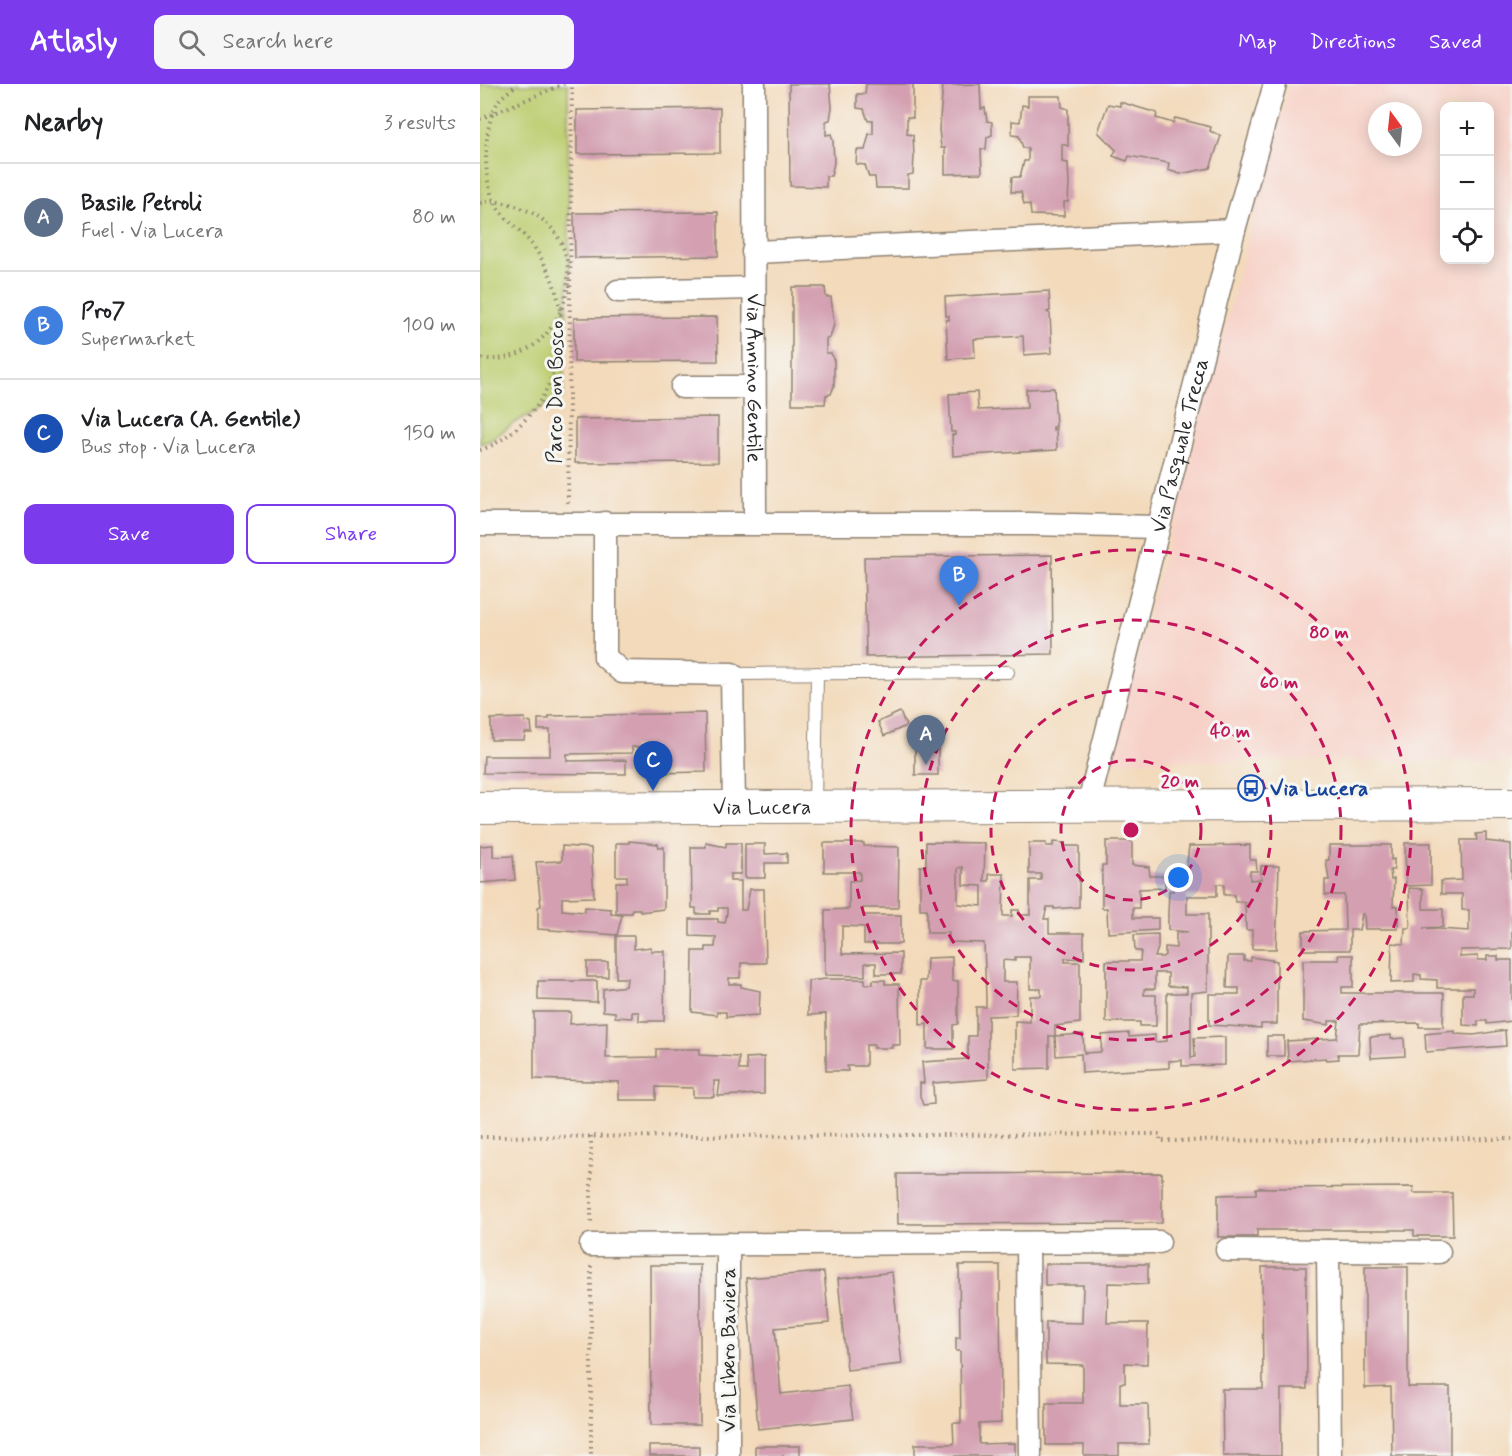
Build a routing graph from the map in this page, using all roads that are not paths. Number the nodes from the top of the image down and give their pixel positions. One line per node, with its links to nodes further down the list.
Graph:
1 (754, 84): 4 (street, Via Annino Gentile)
2 (1275, 84): 3 (street, Via Pasquale Trecca)
3 (1234, 230): 4 (street); 12 (street, Via Pasquale Trecca)
4 (753, 252): 5 (street, Via Annino Gentile)
5 (754, 288): 6 (street); 8 (street, Via Annino Gentile)
6 (618, 291)
7 (682, 387): 8 (street)
8 (754, 387): 9 (street, Via Annino Gentile)
9 (755, 523): 11 (street); 12 (street)
10 (480, 524): 11 (street)
11 (605, 524): 15 (street)
12 (1157, 527): 17 (street, Via Pasquale Trecca)
13 (1008, 672): 14 (lane)
14 (817, 673): 15 (lane); 20 (lane)
15 (732, 674): 18 (street)
16 (1512, 804): 17 (main road, Via Lucera)
17 (1088, 806): 20 (main road, Via Lucera)
18 (734, 807): 19 (main road, Via Lucera); 20 (main road, Via Lucera)
19 (480, 808)
20 (815, 808)
21 (1160, 1242): 22 (street)
22 (1028, 1243): 23 (street); 29 (street)
23 (728, 1244): 24 (street); 28 (street, Via Libero Baviera)
24 (591, 1245)
25 (1227, 1250): 26 (street)
26 (1328, 1251): 27 (street); 30 (street)
27 (1439, 1252)
28 (728, 1456)
29 (1030, 1456)
30 (1330, 1456)

